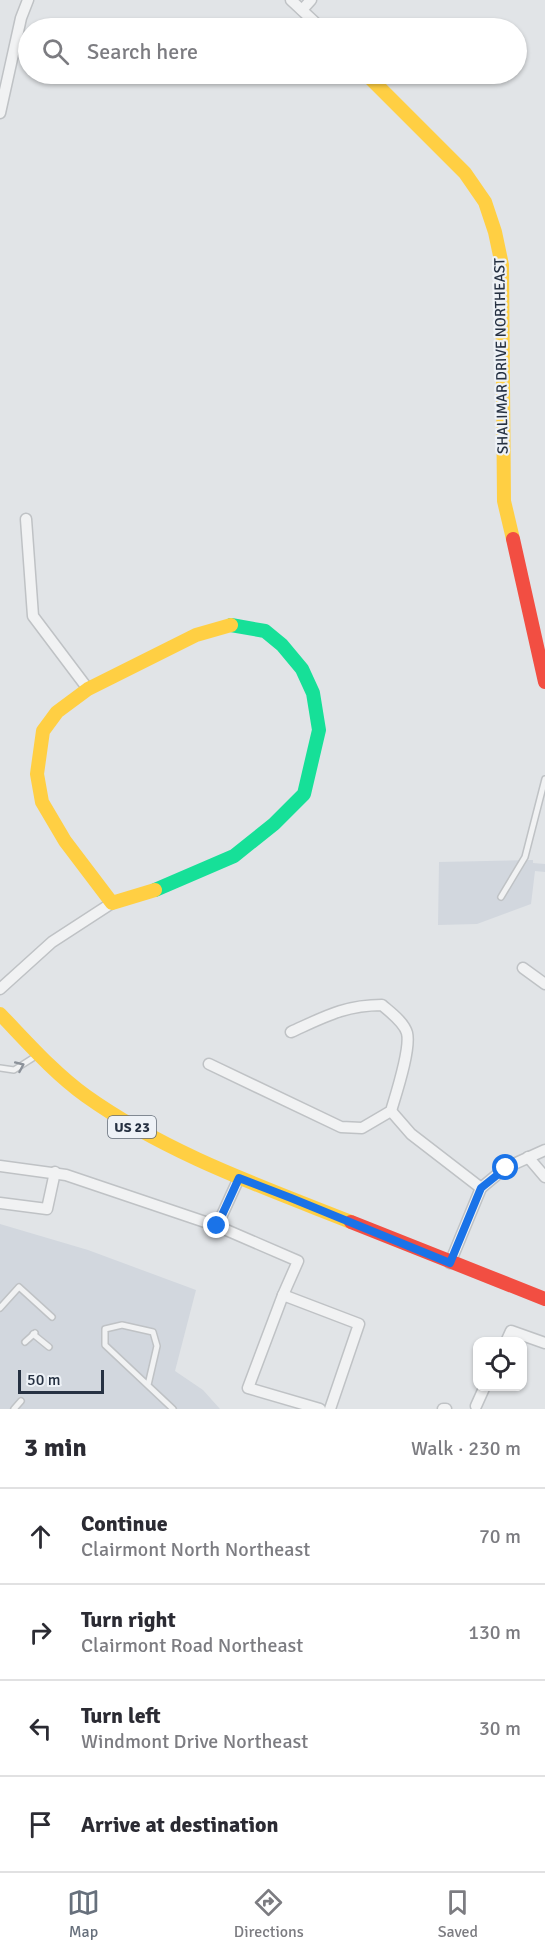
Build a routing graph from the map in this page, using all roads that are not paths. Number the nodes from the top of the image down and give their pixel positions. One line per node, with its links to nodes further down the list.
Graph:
1 (28, 0): 5 (street)
2 (291, 0): 4 (street)
3 (312, 0): 4 (street)
4 (302, 10): 6 (street)
5 (21, 18)
6 (310, 18)
7 (18, 32): 9 (street)
8 (376, 84): 11 (street, SHALIMAR DRIVE NORTHEAST)
9 (0, 113)
10 (26, 519): 12 (street)
11 (545, 682)
12 (88, 689): 15 (street); 15 (street)
13 (545, 779): 14 (lane)
14 (501, 897)
15 (112, 903): 18 (street)
16 (523, 968): 17 (street)
17 (545, 984)
18 (0, 989)
19 (0, 1014): 21 (street, US 23)
20 (291, 1032): 24 (street)
21 (38, 1054): 23 (lane, one-way to 21); 30 (street, US 23)
22 (209, 1064): 24 (street)
23 (0, 1068)
24 (391, 1111): 31 (street)
25 (545, 1150): 26 (street)
26 (528, 1157): 29 (street); 31 (street)
27 (0, 1166): 28 (street)
28 (55, 1172): 32 (street); 33 (street)
29 (545, 1177)
30 (239, 1178): 33 (street); 34 (street, US 23)
31 (481, 1188): 34 (street)
32 (0, 1203)
33 (217, 1226): 35 (street)
34 (450, 1263): 36 (street, US 23)
35 (284, 1295): 49 (street); 50 (street)
36 (545, 1299)
37 (0, 1308): 38 (lane)
38 (52, 1317)
39 (508, 1337): 41 (street)
40 (26, 1342): 42 (lane)
41 (545, 1343)
42 (49, 1347)
43 (148, 1385): 43 (lane); 48 (lane)
44 (483, 1391): 46 (street)
45 (21, 1401): 47 (lane)
46 (476, 1408)
47 (14, 1409)
48 (173, 1409)
49 (320, 1409)
50 (330, 1409)

